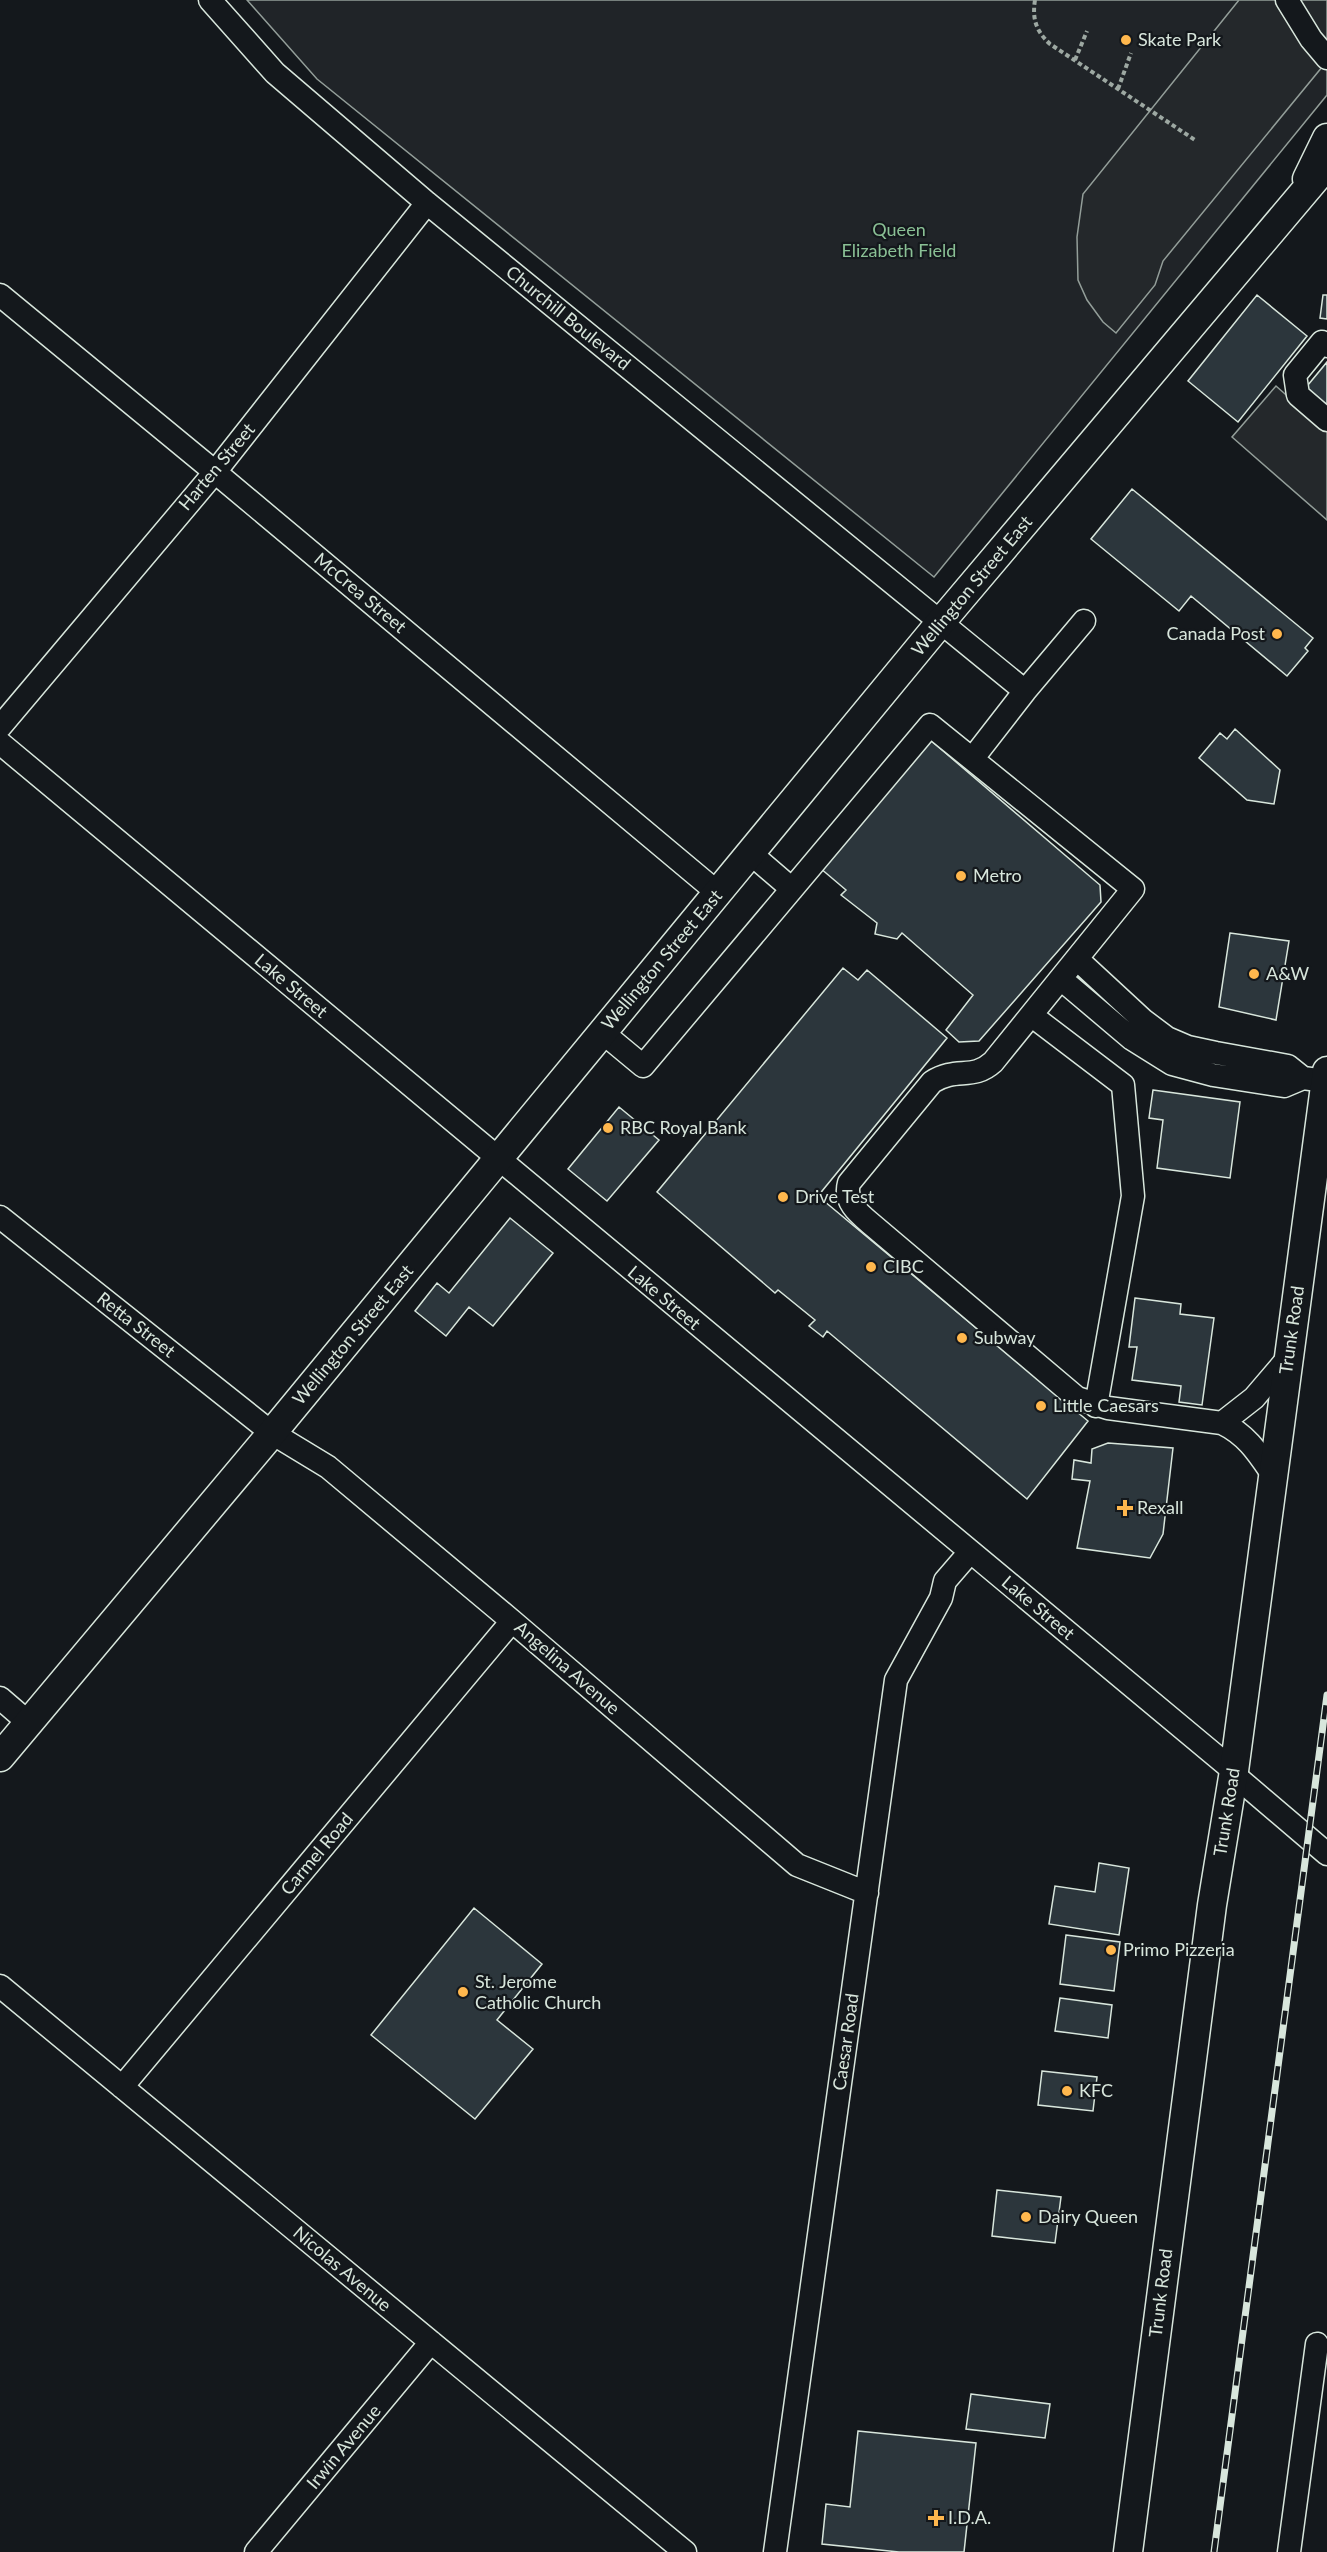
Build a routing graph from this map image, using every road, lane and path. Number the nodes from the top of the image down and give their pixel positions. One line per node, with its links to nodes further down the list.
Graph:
1 (210, 0): 13 (street, Churchill Boulevard)
2 (1035, 0): 7 (path)
3 (1287, 0): 6 (street)
4 (1087, 32): 7 (path)
5 (1131, 53): 8 (path)
6 (1327, 58)
7 (1075, 60): 8 (path)
8 (1118, 89): 10 (path)
9 (1327, 138): 12 (main road)
10 (1196, 140)
11 (1327, 165): 12 (main road, Wellington Street East)
12 (1297, 201): 19 (main road, Wellington Street East)
13 (427, 203): 17 (street, Harten Street); 19 (street, Churchill Boulevard)
14 (0, 296): 17 (street, McCrea Street)
15 (1327, 346): 16 (street)
16 (1327, 420)
17 (215, 472): 21 (street, Harten Street); 26 (street, McCrea Street)
18 (1084, 621): 20 (street)
19 (940, 623): 20 (street, Churchill Boulevard); 24 (main road, Wellington Street East)
20 (1025, 691): 23 (street)
21 (0, 727)
22 (0, 743): 32 (street, Lake Street)
23 (973, 758): 25 (street); 27 (street)
24 (750, 853): 25 (street); 26 (main road, Wellington Street East)
25 (792, 889): 30 (street)
26 (718, 893): 30 (main road, Wellington Street East)
27 (1077, 958): 28 (street); 31 (street)
28 (1061, 979): 29 (street); 31 (street)
29 (1031, 1015): 35 (street); 35 (street)
30 (602, 1032): 32 (main road, Wellington Street East)
31 (1318, 1077): 34 (main road, Trunk Road)
32 (498, 1159): 37 (main road, Wellington Street East); 39 (street, Lake Street)
33 (0, 1217): 37 (street, Retta Street)
34 (1289, 1357): 36 (street); 38 (main road, Trunk Road)
35 (1096, 1406): 36 (street)
36 (1222, 1423): 38 (street)
37 (272, 1433): 40 (street, Angelina Avenue); 42 (main road, Wellington Street East)
38 (1273, 1475): 44 (main road, Trunk Road)
39 (970, 1552): 44 (street, Lake Street); 46 (street, Caesar Road)
40 (512, 1621): 46 (street, Angelina Avenue); 48 (street, Carmel Road)
41 (0, 1698): 42 (street)
42 (29, 1723): 43 (main road, Wellington Street East)
43 (0, 1757)
44 (1234, 1771): 45 (street, Lake Street); 54 (main road, Trunk Road)
45 (1327, 1854)
46 (867, 1893): 53 (street, Caesar Road)
47 (0, 1986): 48 (street, Nicolas Avenue)
48 (122, 2087): 49 (street, Nicolas Avenue)
49 (431, 2342): 51 (street, Irwin Avenue); 52 (street, Nicolas Avenue)
50 (1317, 2344): 55 (street)
51 (256, 2552)
52 (685, 2552)
53 (775, 2552)
54 (1128, 2552)
55 (1289, 2552)

